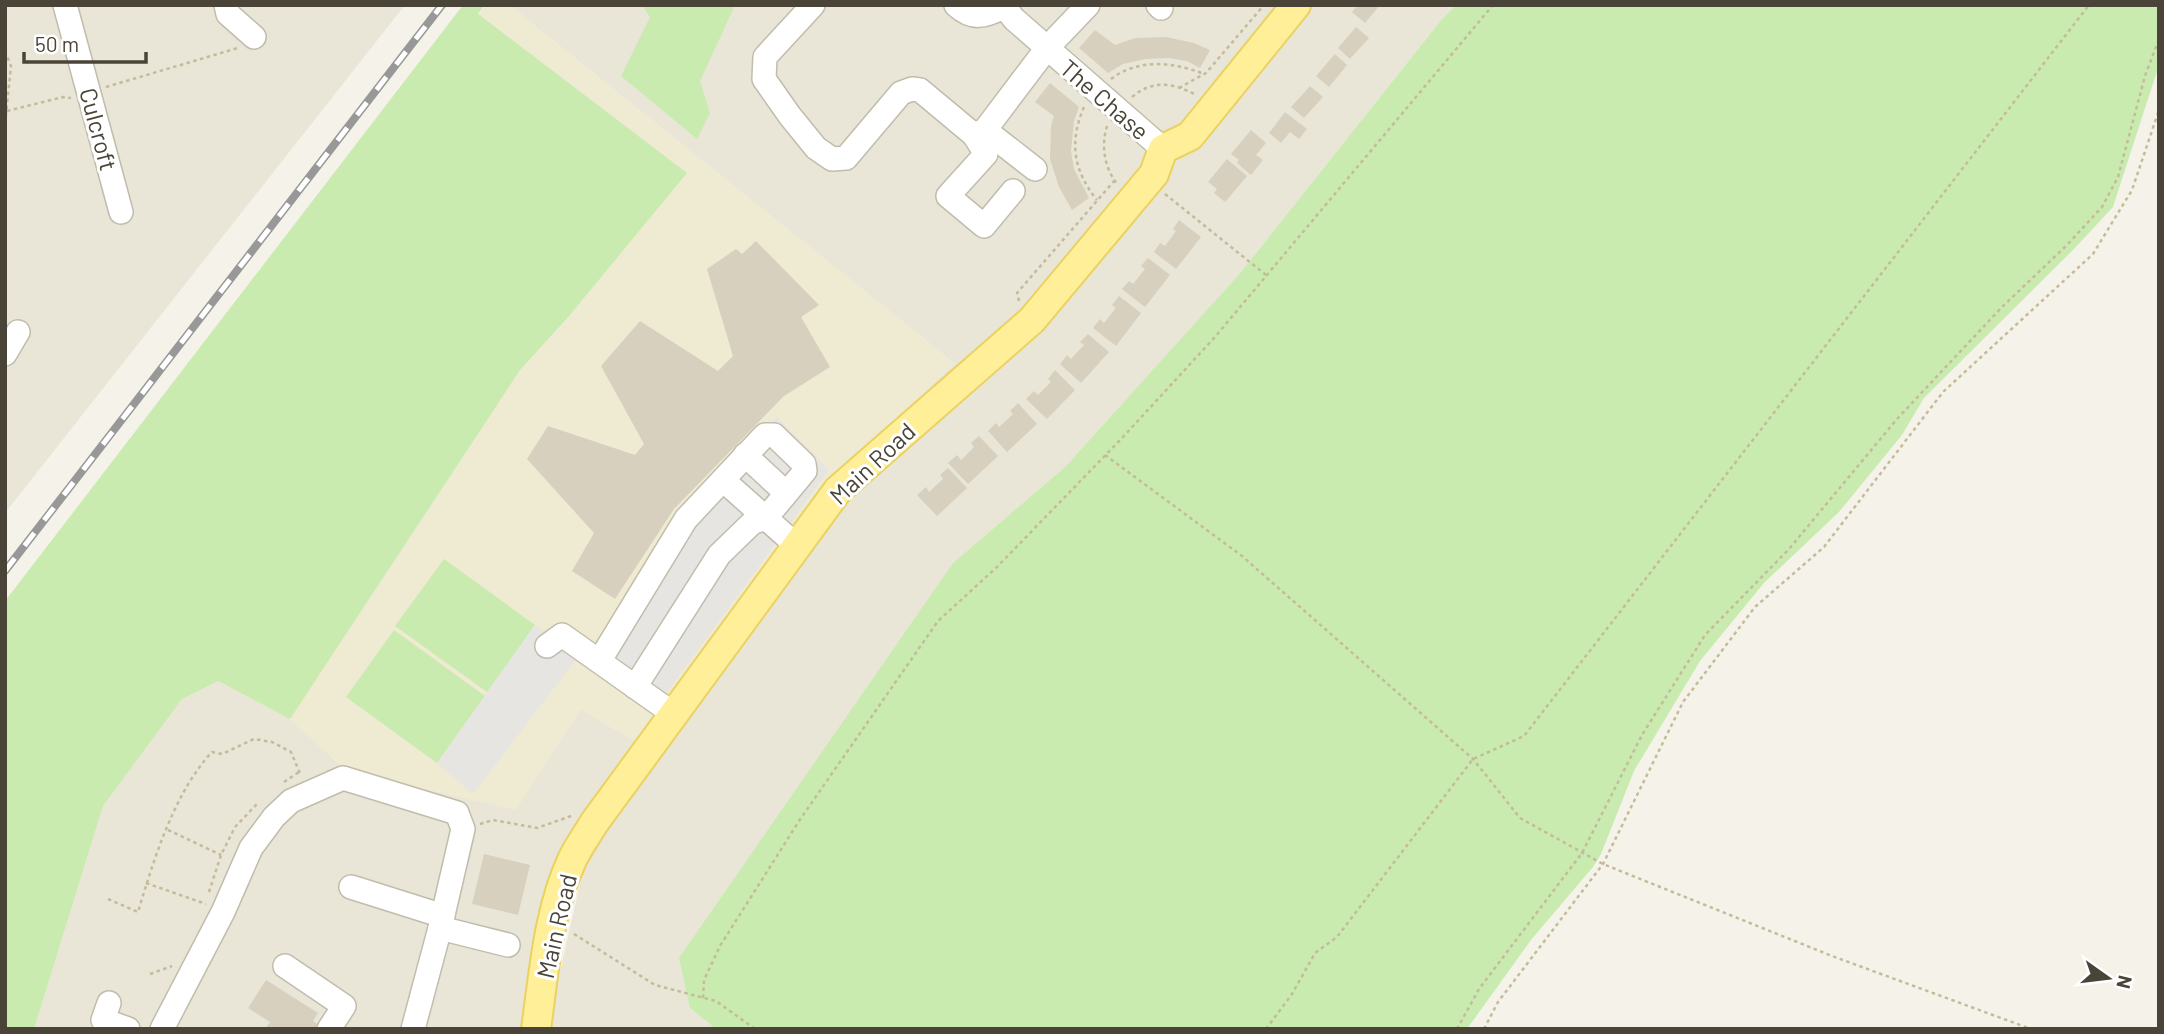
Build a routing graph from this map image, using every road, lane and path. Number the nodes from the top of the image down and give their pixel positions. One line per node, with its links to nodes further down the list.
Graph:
1 (65, 5): 19 (street, Culcroft)
2 (226, 5): 11 (street)
3 (813, 5): 25 (street)
4 (956, 5): 10 (street)
5 (1088, 5): 13 (street)
6 (1264, 5): 15 (path)
7 (1296, 5): 26 (main road)
8 (1493, 5): 33 (path)
9 (2089, 5): 45 (path)
10 (1003, 6): 13 (street, The Chase)
11 (254, 37): 19 (path)
12 (2159, 39): 50 (path)
13 (1047, 48): 25 (street); 26 (street, The Chase)
14 (5, 51): 23 (path)
15 (1204, 74): 16 (path); 17 (path)
16 (1117, 86)
17 (1179, 88)
18 (1124, 92): 20 (path)
19 (90, 95): 23 (path); 32 (street, Culcroft)
20 (1132, 98)
21 (1093, 110): 31 (path)
22 (2159, 110): 52 (path)
23 (6, 111): 24 (path)
24 (5, 124)
25 (980, 132): 27 (street); 30 (street)
26 (1163, 149): 29 (main road, Main Road)
27 (1035, 169)
28 (1115, 180): 31 (path)
29 (1148, 181): 33 (path); 34 (main road, Main Road)
30 (1013, 191)
31 (1097, 200): 34 (path)
32 (121, 212)
33 (1265, 275): 36 (path)
34 (1023, 327): 40 (main road, Main Road)
35 (745, 455): 37 (street); 38 (street); 38 (street)
36 (1105, 455): 45 (path); 61 (path)
37 (723, 480): 39 (street); 42 (street)
38 (786, 493): 39 (street)
39 (765, 519): 40 (street); 43 (street)
40 (796, 545): 44 (main road, Main Road)
41 (547, 646): 42 (street)
42 (600, 660): 43 (street)
43 (635, 687): 44 (street)
44 (675, 715): 47 (main road, Main Road)
45 (1473, 760): 50 (path); 69 (path)
46 (309, 792): 48 (street); 49 (path); 51 (street)
47 (605, 809): 48 (path); 57 (main road, Main Road)
48 (463, 829): 58 (street)
49 (167, 830): 51 (path); 53 (path)
50 (1582, 853): 52 (path); 70 (path)
51 (243, 864): 56 (street)
52 (1603, 864): 71 (path); 72 (path)
53 (146, 883): 55 (path); 56 (path)
54 (351, 887): 58 (street)
55 (108, 899)
56 (223, 912): 64 (street)
57 (553, 921): 61 (path); 67 (main road, Main Road)
58 (441, 922): 59 (street); 66 (street)
59 (508, 945)
60 (285, 966): 65 (street)
61 (703, 998): 68 (path)
62 (109, 1003): 63 (street)
63 (128, 1029)
64 (162, 1029)
65 (330, 1029)
66 (413, 1029)
67 (536, 1029)
68 (755, 1029)
69 (1266, 1029)
70 (1457, 1029)
71 (1484, 1029)
72 (2031, 1029)

